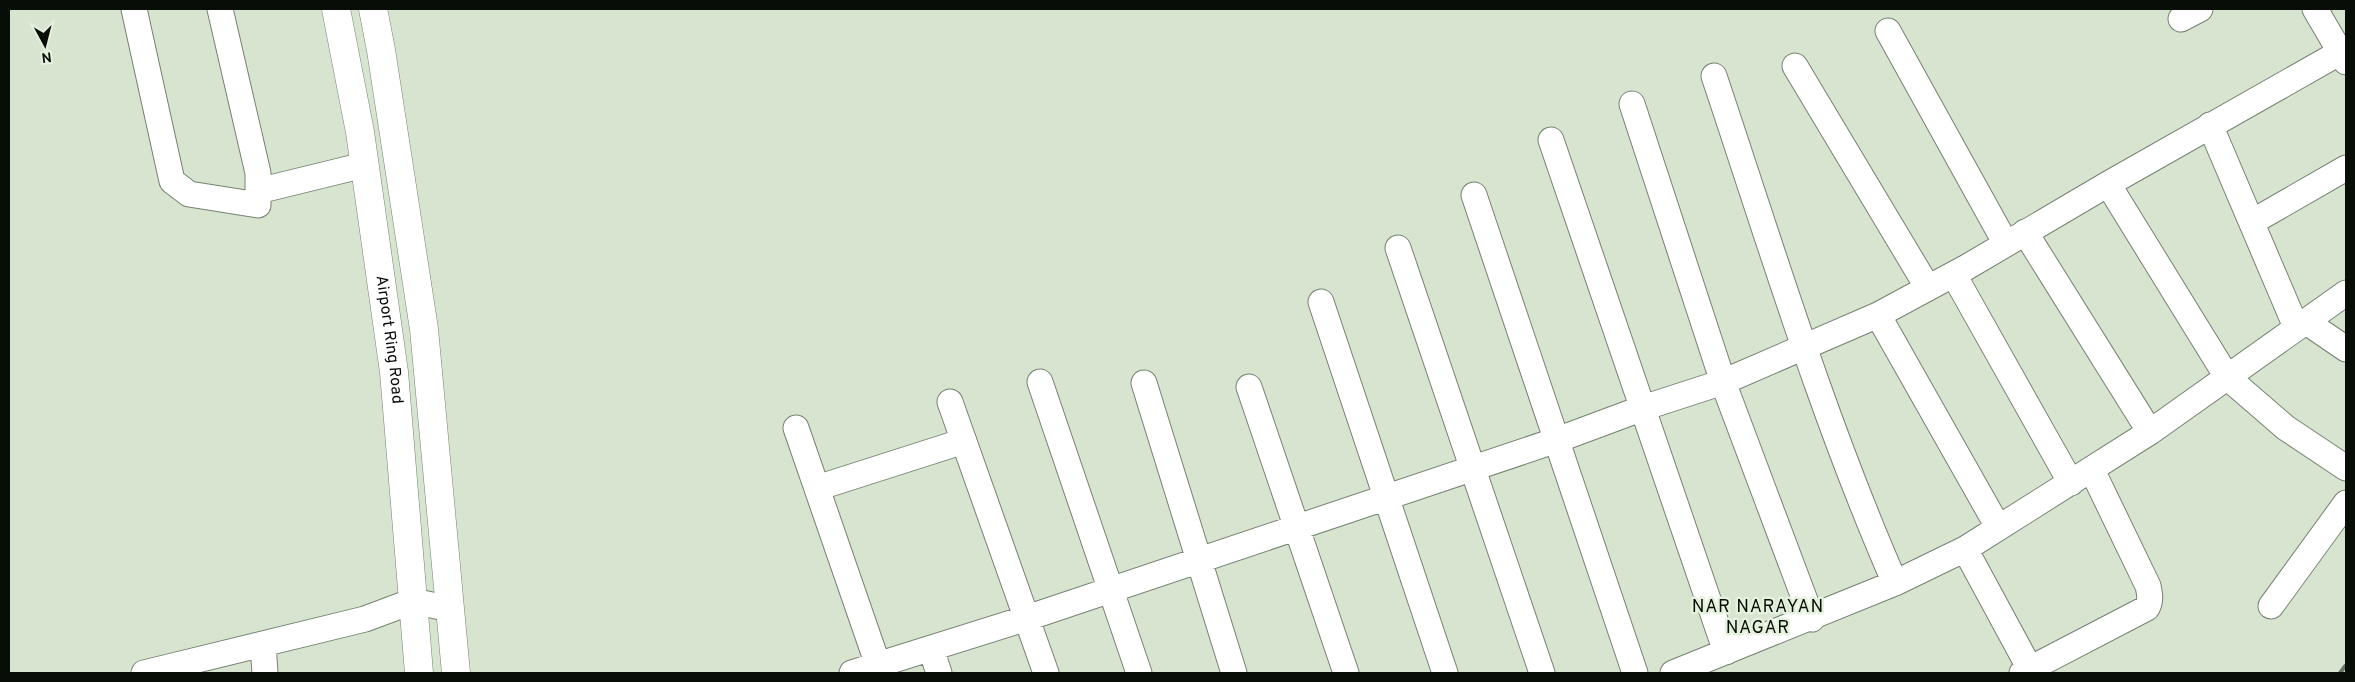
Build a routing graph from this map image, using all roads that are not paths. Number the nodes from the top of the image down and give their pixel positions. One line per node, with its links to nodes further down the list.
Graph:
1 (129, 9): 2 (street)
2 (134, 9): 3 (street); 18 (street)
3 (139, 9)
4 (220, 9): 18 (street)
5 (336, 9): 15 (main road, Airport Ring Road)
6 (373, 9): 56 (main road)
7 (2315, 9): 9 (street)
8 (1888, 31): 21 (street)
9 (2344, 54): 13 (street)
10 (1795, 66): 24 (street)
11 (1714, 76): 29 (street)
12 (1632, 104): 33 (street)
13 (2210, 125): 17 (street); 20 (street)
14 (1551, 140): 37 (street)
15 (364, 165): 18 (street); 54 (main road, Airport Ring Road)
16 (2346, 168): 20 (street)
17 (2108, 184): 21 (street); 31 (street)
18 (258, 191)
19 (1474, 194): 40 (street)
20 (2252, 222): 28 (street)
21 (2015, 238): 23 (street); 39 (street)
22 (1398, 248): 42 (street)
23 (1954, 275): 24 (street); 44 (street)
24 (1928, 288): 27 (street)
25 (2346, 293): 28 (street)
26 (1320, 302): 46 (street)
27 (1878, 314): 29 (street); 48 (street)
28 (2300, 324): 30 (street); 31 (street)
29 (1805, 348): 33 (street); 52 (street)
30 (2346, 349)
31 (2227, 378): 39 (street); 43 (street)
32 (1040, 382): 53 (street)
33 (1723, 382): 37 (street); 58 (street)
34 (1144, 383): 51 (street)
35 (1249, 387): 49 (street)
36 (950, 402): 41 (street)
37 (1643, 408): 40 (street); 61 (street)
38 (796, 428): 45 (street)
39 (2150, 432): 44 (street)
40 (1557, 440): 42 (street); 76 (street)
41 (964, 441): 45 (street); 57 (street)
42 (1473, 467): 46 (street); 75 (street)
43 (2346, 468)
44 (2081, 477): 48 (street); 63 (street)
45 (817, 488): 62 (street)
46 (1385, 499): 49 (street); 74 (street)
47 (2346, 503): 55 (street)
48 (1998, 527): 50 (street)
49 (1296, 528): 51 (street); 73 (street)
50 (1965, 549): 52 (street); 63 (street)
51 (1201, 560): 53 (street); 72 (street)
52 (1896, 583): 58 (street)
53 (1111, 590): 57 (street); 71 (street)
54 (413, 601): 56 (street); 59 (street); 66 (main road, Airport Ring Road)
55 (2271, 606)
56 (450, 609): 67 (main road)
57 (1028, 618): 60 (street); 70 (street)
58 (1812, 619): 61 (street)
59 (263, 644): 64 (street); 65 (street)
60 (931, 649): 62 (street); 69 (street)
61 (1726, 652): 77 (street)
62 (878, 666): 68 (street)
63 (2026, 671)
64 (148, 673)
65 (265, 673)
66 (420, 673)
67 (456, 673)
68 (852, 673)
69 (940, 673)
70 (1046, 673)
71 (1139, 673)
72 (1234, 673)
73 (1346, 673)
74 (1445, 673)
75 (1542, 673)
76 (1635, 673)
77 (1673, 673)

